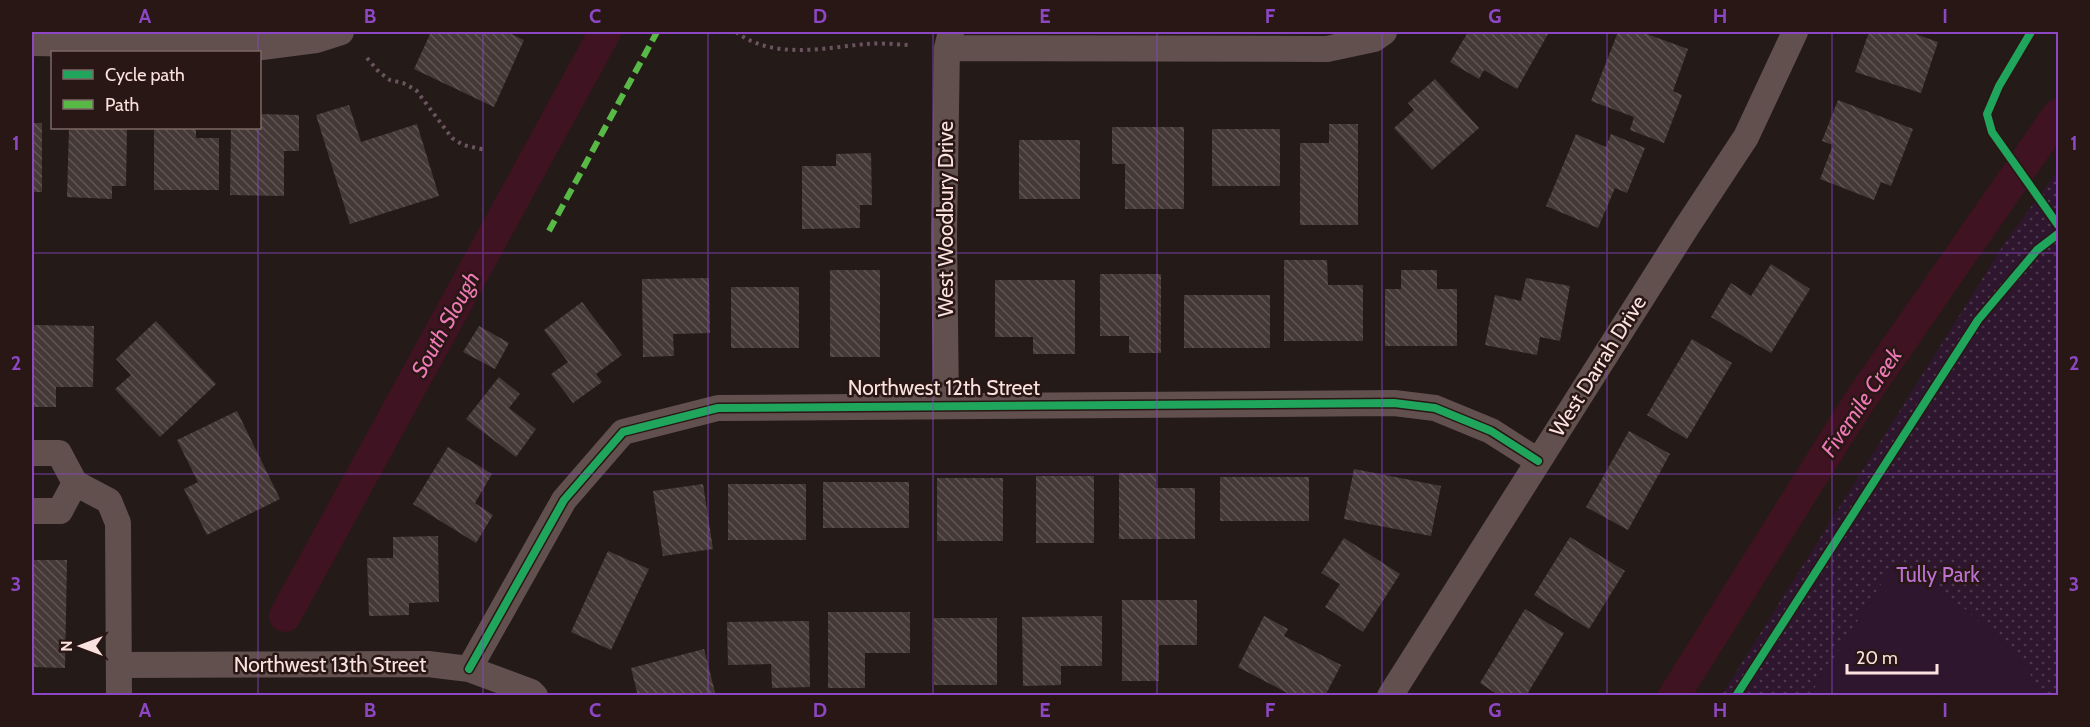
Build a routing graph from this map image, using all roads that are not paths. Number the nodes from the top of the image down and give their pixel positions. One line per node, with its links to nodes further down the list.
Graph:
1 (341, 32): 5 (street)
2 (1384, 32): 4 (street)
3 (1795, 32): 8 (street, West Darrah Drive)
4 (949, 40): 6 (street, West Woodbury Drive)
5 (32, 43)
6 (946, 406): 8 (street, Northwest 12th Street); 12 (street, Northwest 12th Street)
7 (32, 453): 9 (street)
8 (1538, 460): 15 (street, West Darrah Drive)
9 (75, 483): 10 (street); 11 (street)
10 (32, 511)
11 (119, 665): 12 (street, Northwest 13th Street); 13 (street)
12 (470, 669): 14 (street, Northwest 13th Street)
13 (119, 696)
14 (535, 696)
15 (1390, 696)

